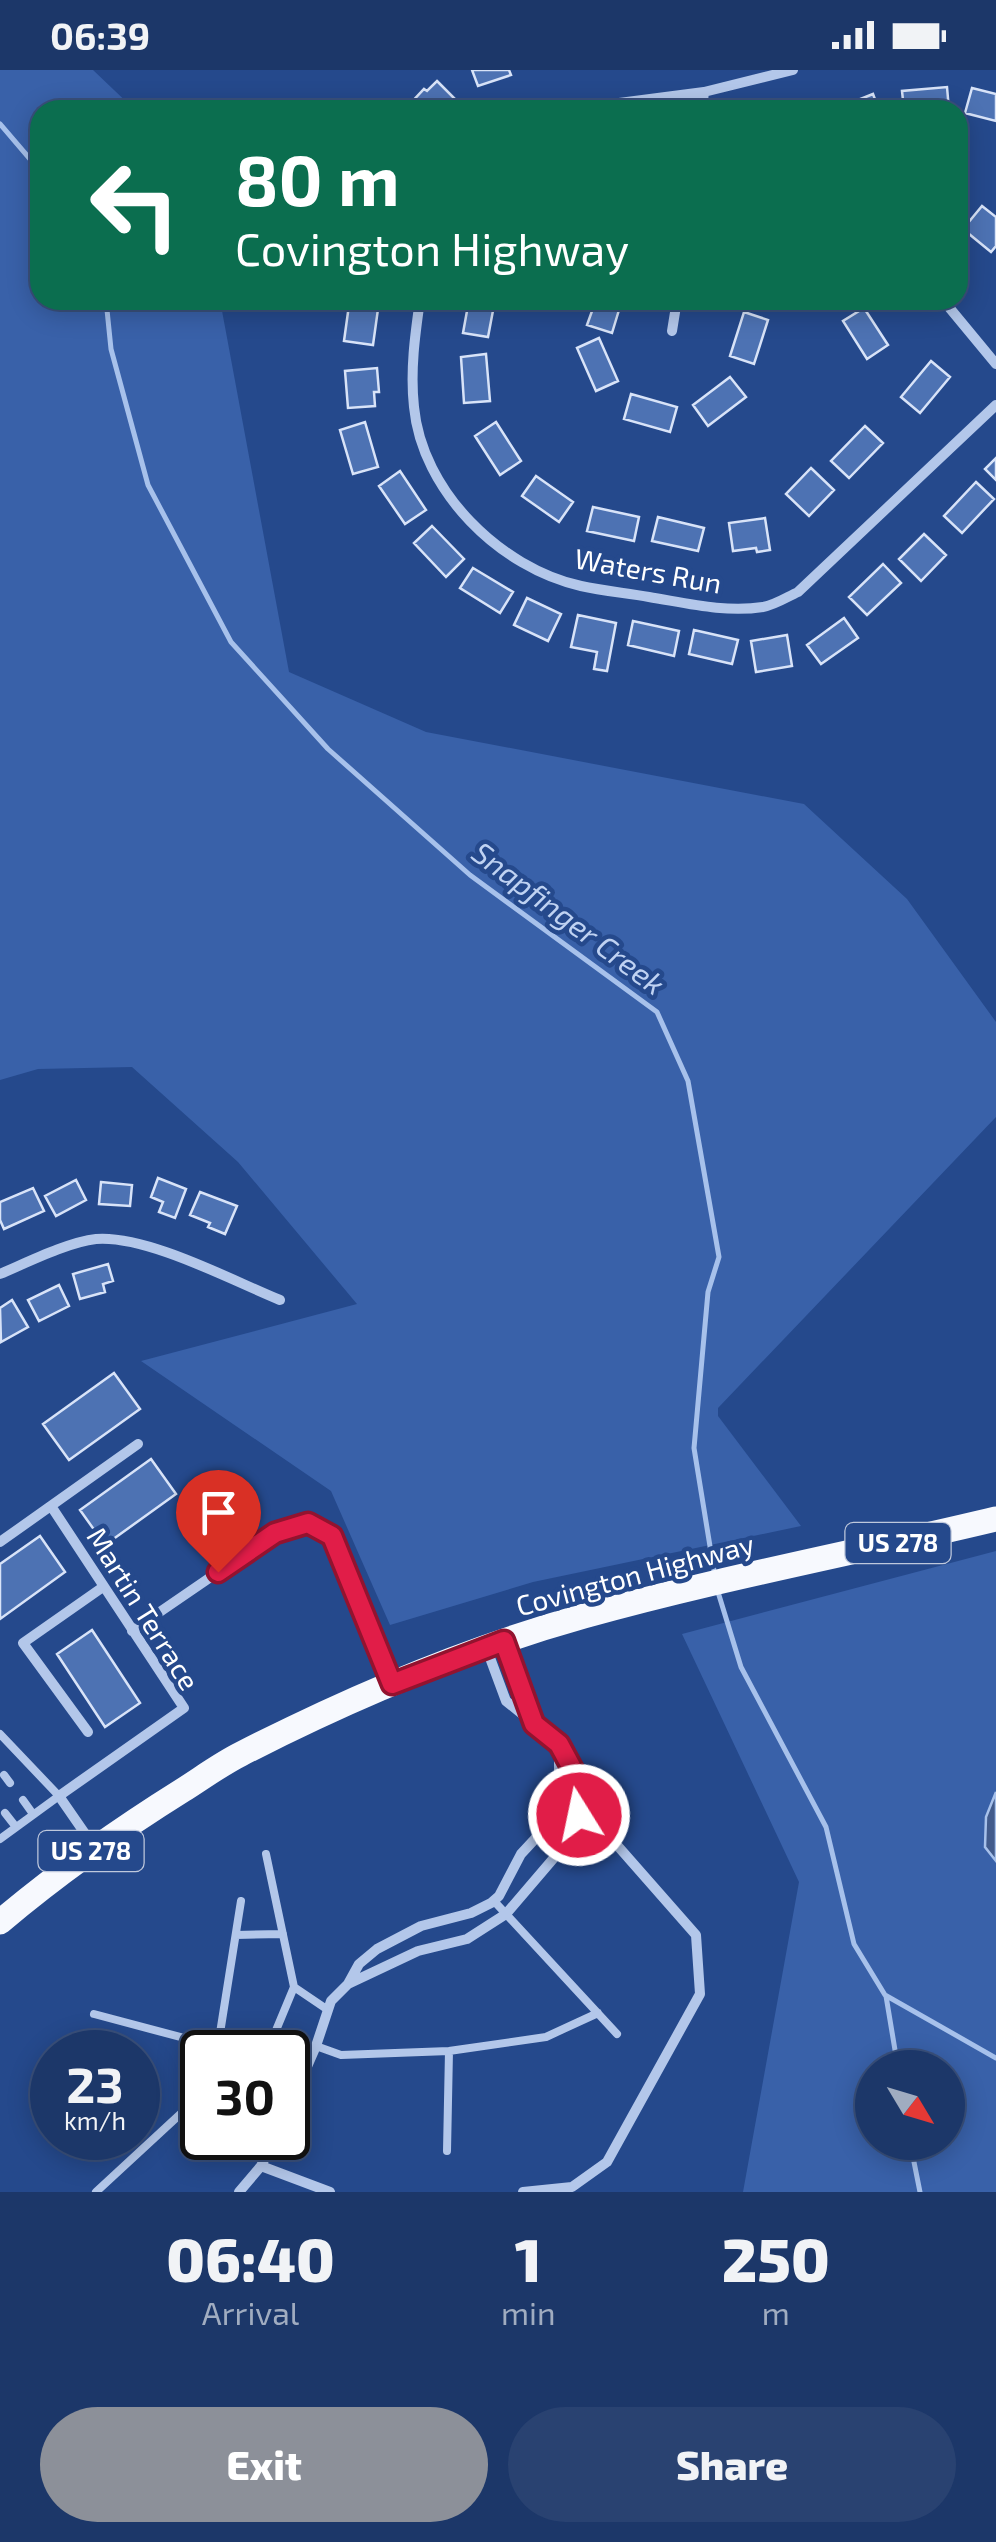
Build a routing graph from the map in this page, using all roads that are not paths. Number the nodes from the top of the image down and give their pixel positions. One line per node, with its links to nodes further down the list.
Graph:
1 (793, 70): 2 (street)
2 (704, 92): 3 (street); 4 (street)
3 (642, 100)
4 (703, 100)
5 (418, 310): 10 (street, Waters Run)
6 (675, 310): 8 (street)
7 (951, 310): 9 (street)
8 (672, 332)
9 (996, 364)
10 (996, 405)
11 (0, 1274): 12 (street)
12 (280, 1300)
13 (138, 1444): 14 (street)
14 (50, 1506): 16 (street); 17 (street, Martin Terrace)
15 (996, 1519): 19 (main road, Covington Highway / US 278)
16 (0, 1542)
17 (103, 1586): 18 (street, Martin Terrace); 22 (street)
18 (132, 1631): 20 (street); 27 (street, Martin Terrace)
19 (495, 1644): 20 (main road, Covington Highway / US 278); 21 (street); 21 (street)
20 (392, 1684): 35 (main road, Covington Highway / US 278)
21 (534, 1724): 24 (street)
22 (88, 1732)
23 (0, 1734): 27 (lane)
24 (559, 1744): 31 (street); 32 (street)
25 (4, 1775): 26 (lane)
26 (10, 1783)
27 (59, 1796): 30 (lane); 35 (street)
28 (23, 1800): 30 (lane)
29 (5, 1813): 33 (lane)
30 (33, 1814): 33 (lane)
31 (560, 1814): 32 (street); 37 (street)
32 (579, 1815): 39 (street); 59 (street)
33 (16, 1827): 34 (lane)
34 (0, 1838)
35 (95, 1848): 40 (main road, Covington Highway / US 278)
36 (266, 1854): 42 (lane)
37 (494, 1900): 39 (lane); 43 (street)
38 (242, 1901): 41 (lane)
39 (506, 1914): 43 (street); 46 (lane)
40 (0, 1922)
41 (236, 1934): 42 (lane); 48 (lane)
42 (283, 1934): 44 (lane)
43 (348, 1984): 45 (street)
44 (294, 1987): 45 (lane); 49 (lane)
45 (328, 2010): 52 (street)
46 (598, 2013): 50 (lane); 53 (lane)
47 (94, 2014): 51 (lane)
48 (221, 2030)
49 (275, 2030)
50 (617, 2034)
51 (180, 2039)
52 (316, 2046): 53 (lane); 54 (street)
53 (449, 2051): 56 (lane)
54 (310, 2060)
55 (180, 2114): 60 (lane)
56 (448, 2151)
57 (264, 2160): 58 (street)
58 (261, 2166): 61 (street); 62 (street)
59 (574, 2189): 63 (street)
60 (96, 2192)
61 (239, 2192)
62 (330, 2192)
63 (522, 2192)

